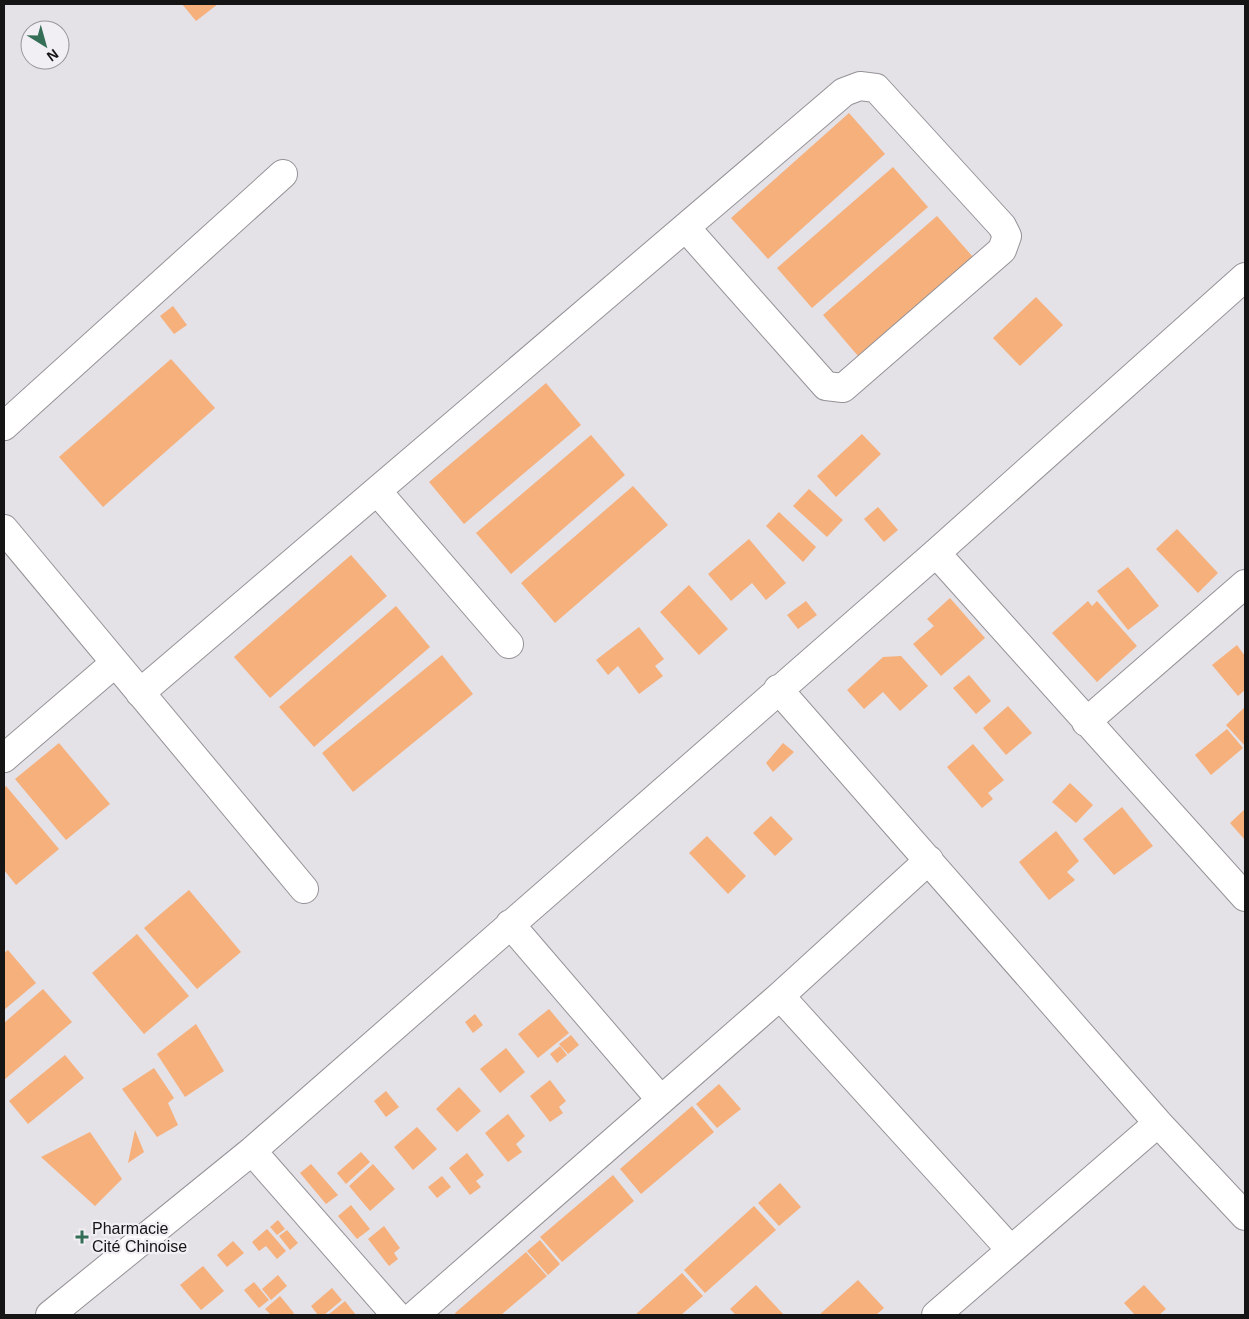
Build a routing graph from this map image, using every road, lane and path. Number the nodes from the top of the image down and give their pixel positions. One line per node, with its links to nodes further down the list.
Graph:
1 (283, 174): 4 (street)
2 (686, 228): 2 (street); 5 (street)
3 (1245, 277): 7 (street)
4 (4, 426)
5 (377, 491): 9 (street); 12 (street)
6 (4, 529): 10 (street)
7 (936, 553): 11 (street); 13 (street)
8 (1245, 584): 13 (street)
9 (509, 644)
10 (115, 663): 12 (street); 14 (street)
11 (778, 689): 15 (street); 18 (street)
12 (140, 693): 16 (street)
13 (1086, 722): 17 (street)
14 (4, 758)
15 (929, 860): 19 (street); 21 (street)
16 (304, 889)
17 (1245, 897)
18 (510, 924): 20 (street); 22 (street)
19 (780, 996): 20 (street); 24 (street)
20 (661, 1100): 27 (street)
21 (1158, 1122): 23 (street); 24 (street)
22 (252, 1151): 25 (street); 26 (street)
23 (1245, 1216)
24 (1010, 1249): 28 (street)
25 (50, 1315)
26 (396, 1315)
27 (415, 1315)
28 (936, 1315)

